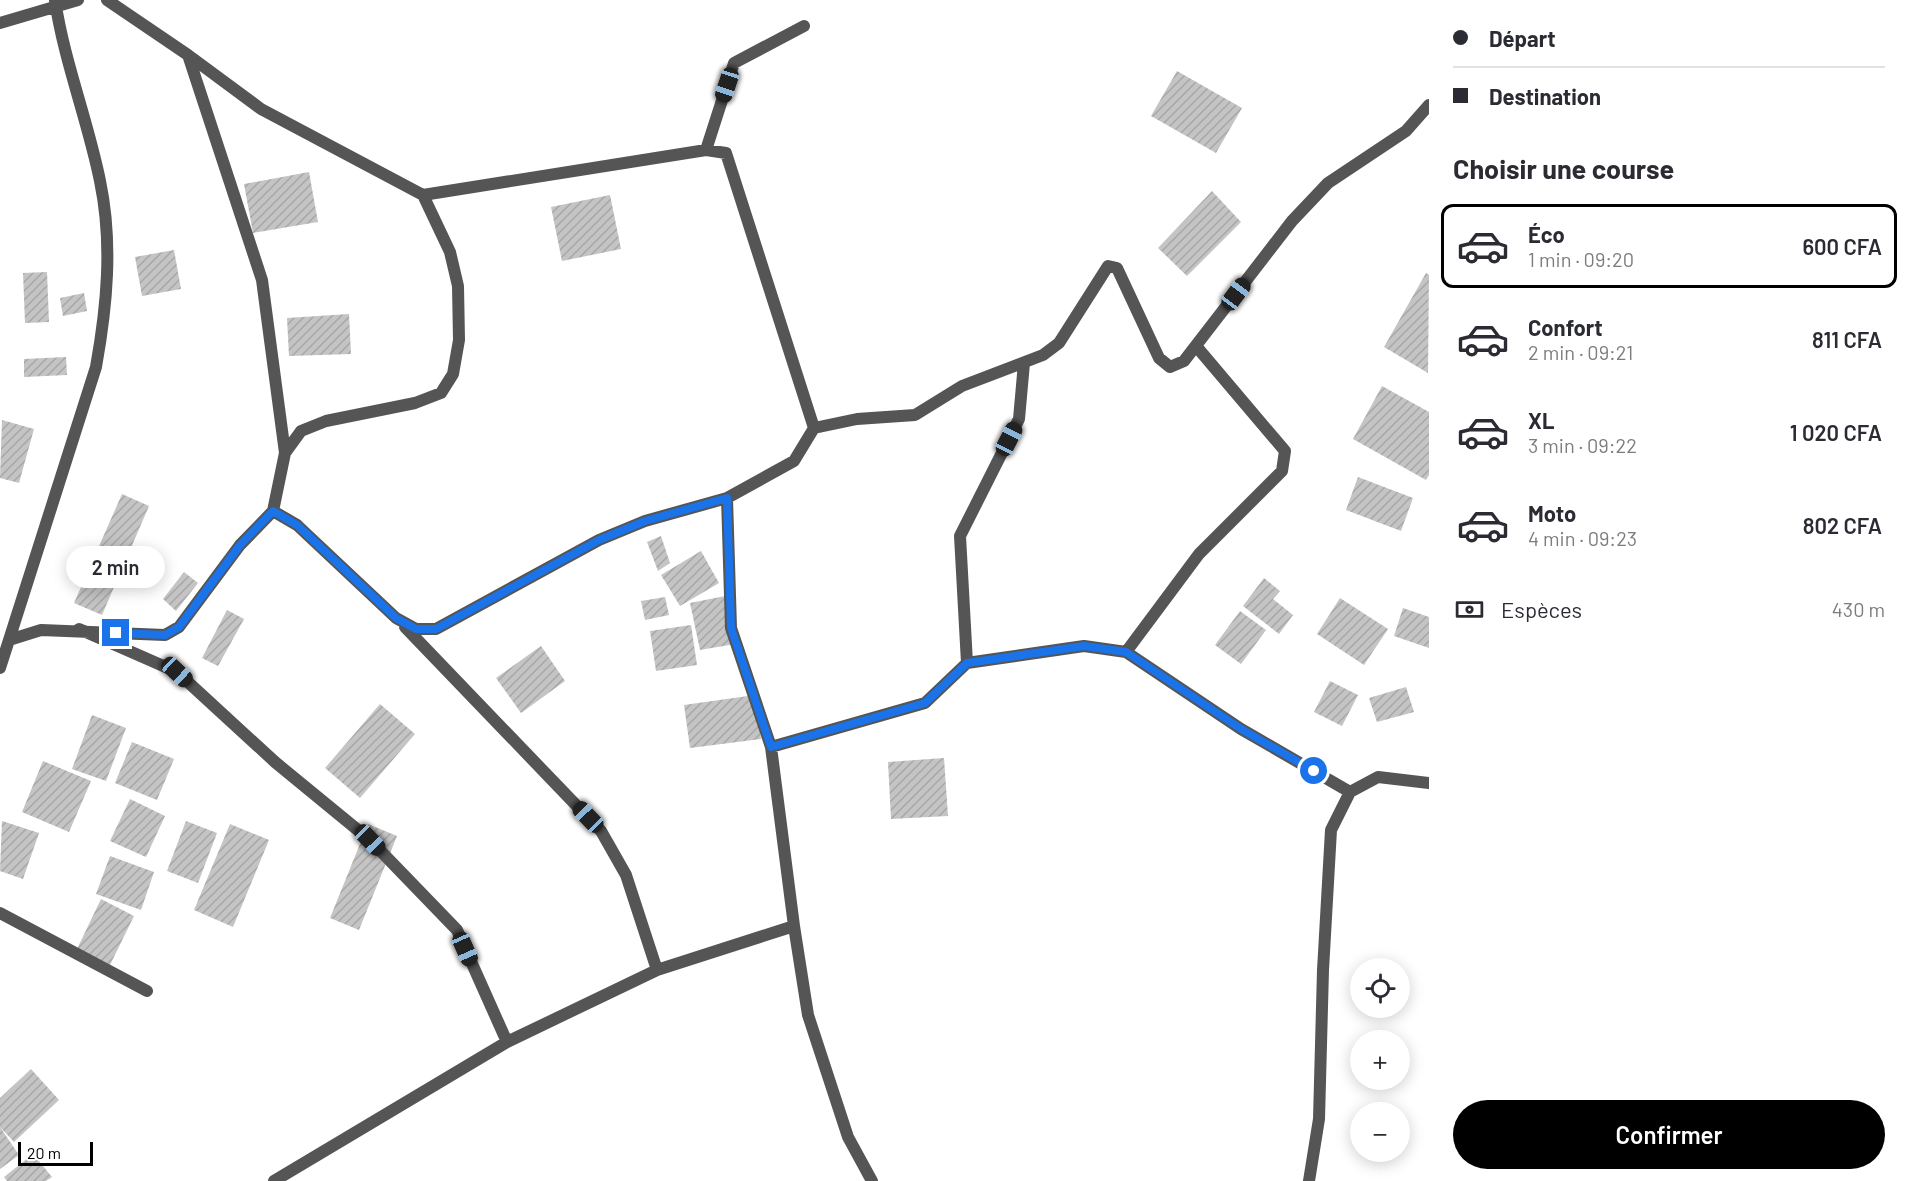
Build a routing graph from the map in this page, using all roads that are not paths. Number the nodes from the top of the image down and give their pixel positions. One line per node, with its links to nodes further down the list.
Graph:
1 (78, 0): 3 (street)
2 (107, 0): 6 (street)
3 (56, 4): 4 (street); 18 (street)
4 (0, 23)
5 (804, 26): 8 (street)
6 (188, 55): 9 (street); 13 (street)
7 (1429, 105): 10 (street)
8 (706, 150): 9 (street); 12 (street)
9 (423, 195): 13 (street)
10 (1196, 346): 11 (street); 19 (street)
11 (1024, 363): 12 (street); 20 (street)
12 (814, 428): 14 (street)
13 (285, 453): 15 (street)
14 (727, 498): 16 (street); 22 (street)
15 (273, 511): 16 (street); 17 (street)
16 (396, 618): 27 (street)
17 (79, 629): 18 (street); 29 (street)
18 (9, 640): 21 (street)
19 (1126, 652): 20 (street); 24 (street)
20 (967, 663): 22 (street)
21 (0, 668)
22 (771, 747): 26 (street)
23 (1429, 783): 24 (street)
24 (1350, 792): 32 (street)
25 (0, 913): 28 (street)
26 (794, 926): 27 (street); 31 (street)
27 (657, 970): 29 (street)
28 (147, 991)
29 (507, 1042): 30 (street)
30 (274, 1181)
31 (872, 1181)
32 (1309, 1181)

